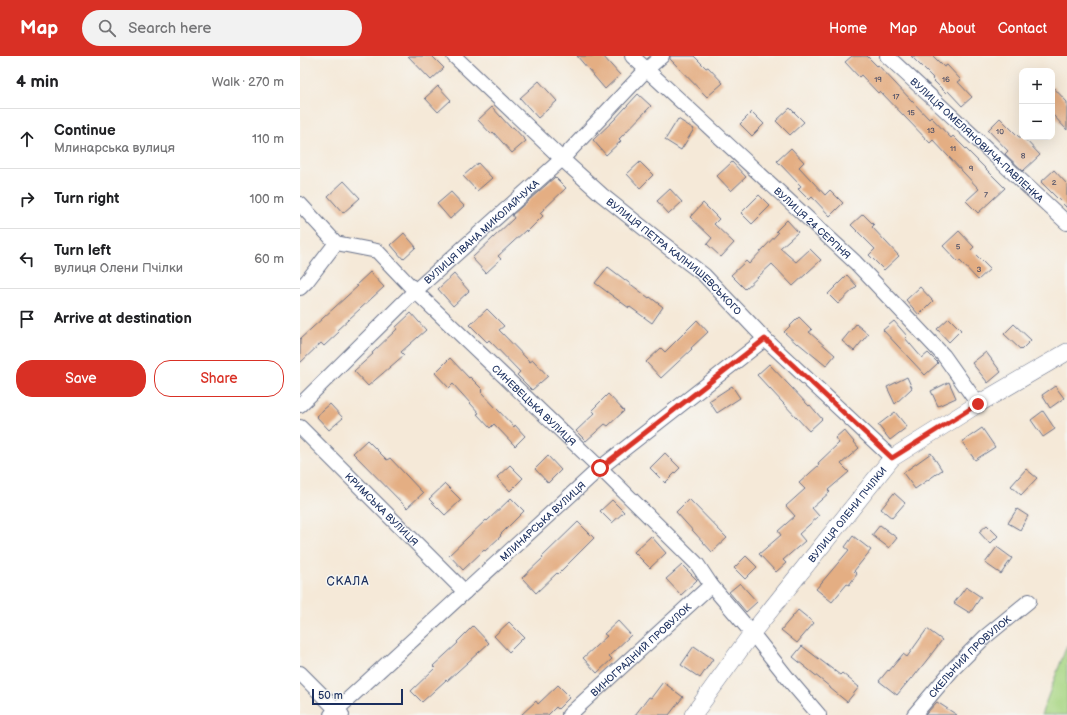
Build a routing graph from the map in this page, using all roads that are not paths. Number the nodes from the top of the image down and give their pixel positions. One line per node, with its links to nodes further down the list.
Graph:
1 (454, 56): 6 (street, ВУЛИЦЯ ПЕТРА КАЛНИШЕВСЬКОГО)
2 (632, 56): 5 (street, ВУЛИЦЯ 24 СЕРПНЯ)
3 (662, 56): 5 (street, ВУЛИЦЯ ІВАНА МИКОЛАЙЧУКА)
4 (887, 56): 8 (street, ВУЛИЦЯ ОМЕЛЯНОВИЧА-ПАВЛЕНКА)
5 (646, 70): 6 (street, ВУЛИЦЯ ІВАНА МИКОЛАЙЧУКА); 14 (street, ВУЛИЦЯ 24 СЕРПНЯ)
6 (562, 159): 11 (street, ВУЛИЦЯ ІВАНА МИКОЛАЙЧУКА); 12 (street, ВУЛИЦЯ ПЕТРА КАЛНИШЕВСЬКОГО)
7 (300, 204): 9 (street)
8 (1067, 223)
9 (336, 243): 10 (street); 11 (street, СИНЕВЕЦЬКА ВУЛИЦЯ)
10 (300, 288)
11 (415, 291): 15 (street, ВУЛИЦЯ ІВАНА МИКОЛАЙЧУКА); 18 (street, СИНЕВЕЦЬКА ВУЛИЦЯ)
12 (765, 339): 17 (street, ВУЛИЦЯ ПЕТРА КАЛНИШЕВСЬКОГО); 18 (street, МЛИНАРСЬКА ВУЛИЦЯ)
13 (1067, 352): 14 (street, ВУЛИЦЯ ОЛЕНИ ПЧІЛКИ)
14 (978, 404): 17 (street, ВУЛИЦЯ ОЛЕНИ ПЧІЛКИ)
15 (300, 405)
16 (300, 427): 20 (street, КРИМСЬКА ВУЛИЦЯ)
17 (892, 458): 22 (street, ВУЛИЦЯ ОЛЕНИ ПЧІЛКИ)
18 (600, 468): 19 (street, СИНЕВЕЦЬКА ВУЛИЦЯ); 20 (street, МЛИНАРСЬКА ВУЛИЦЯ)
19 (711, 585): 22 (street, СИНЕВЕЦЬКА ВУЛИЦЯ); 25 (street, ВИНОГРАДНИЙ ПРОВУЛОК)
20 (465, 592): 24 (street, МЛИНАРСЬКА ВУЛИЦЯ)
21 (1029, 601): 28 (street, СКЕЛЬНИЙ ПРОВУЛОК)
22 (752, 633): 26 (street, ВУЛИЦЯ ОЛЕНИ ПЧІЛКИ); 27 (street)
23 (300, 673): 24 (street)
24 (336, 713)
25 (569, 715)
26 (693, 715)
27 (819, 715)
28 (914, 715)

